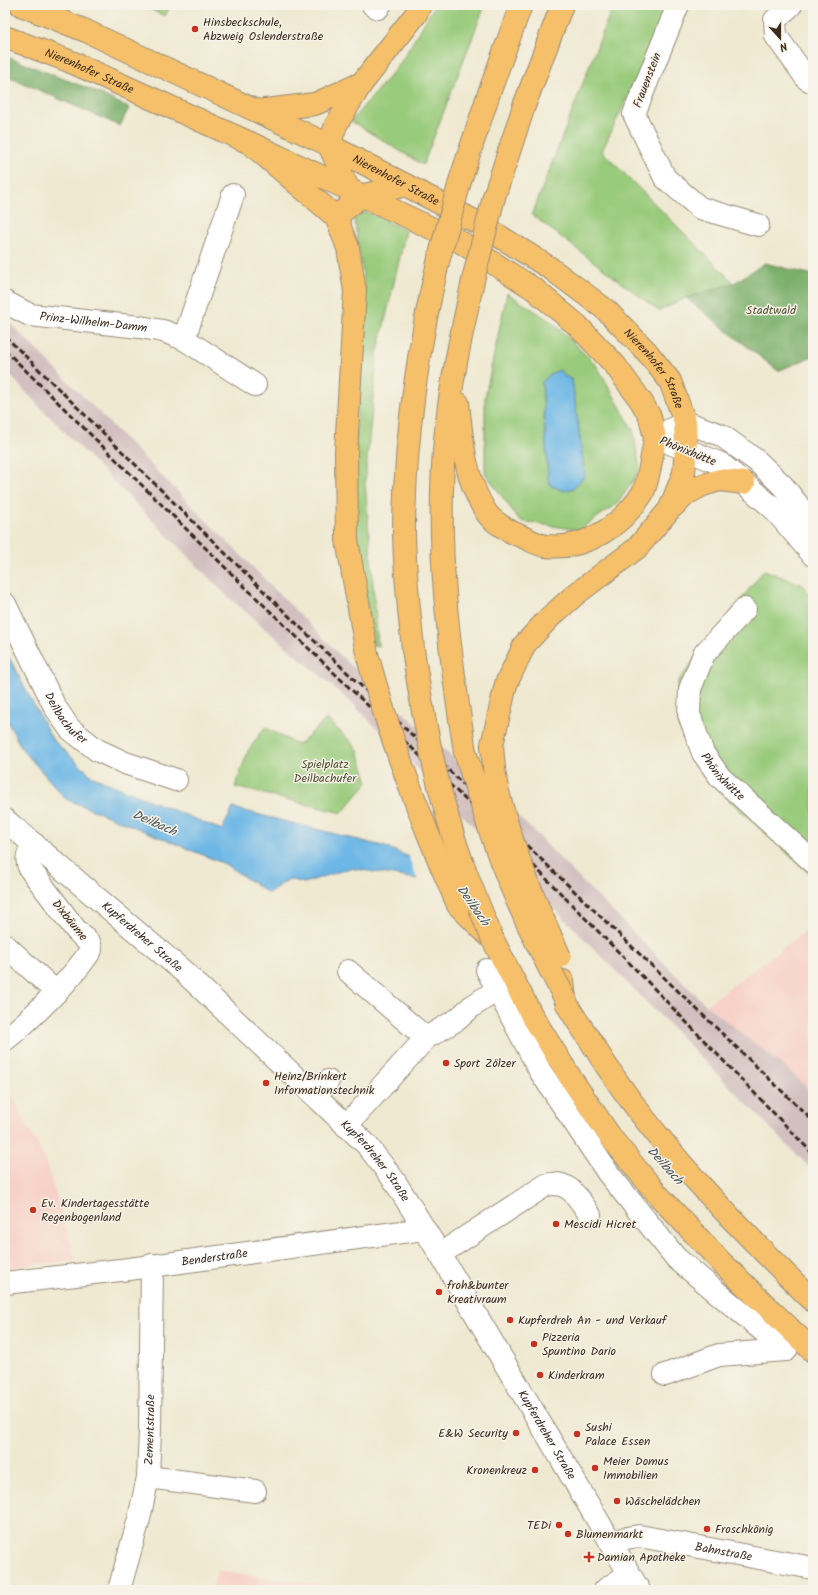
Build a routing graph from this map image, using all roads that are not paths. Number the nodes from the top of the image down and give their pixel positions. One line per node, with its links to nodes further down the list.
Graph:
1 (21, 5): 12 (main road, Nierenhofer Straße)
2 (373, 5): 3 (street)
3 (380, 5)
4 (420, 5): 11 (main road)
5 (521, 5): 37 (main road, bridge)
6 (562, 5): 22 (main road, bridge)
7 (678, 5): 19 (street, Frauenstein)
8 (791, 5): 10 (street)
9 (5, 37): 13 (main road, Nierenhofer Straße)
10 (810, 80)
11 (362, 82): 12 (main road); 14 (main road)
12 (257, 111): 14 (main road, Nierenhofer Straße)
13 (250, 143): 16 (main road, Nierenhofer Straße); 18 (main road)
14 (329, 145): 15 (main road, Nierenhofer Straße); 16 (main road)
15 (406, 185): 16 (main road); 24 (main road, Nierenhofer Straße)
16 (355, 193): 18 (main road); 25 (main road, Nierenhofer Straße)
17 (233, 194): 21 (street)
18 (336, 217): 37 (main road, bridge)
19 (758, 225)
20 (5, 302): 21 (street, Prinz-Wilhelm-Damm)
21 (184, 339): 23 (street, Prinz-Wilhelm-Damm)
22 (454, 365): 25 (main road); 43 (main road, bridge)
23 (255, 385)
24 (685, 422): 25 (street, Phönixhütte); 26 (main road, Nierenhofer Straße); 29 (street, Phönixhütte)
25 (655, 438): 26 (street, Phönixhütte)
26 (686, 448): 27 (street, Phönixhütte); 28 (main road, Nierenhofer Straße)
27 (744, 483): 28 (main road); 30 (street, Phönixhütte)
28 (670, 509): 43 (main road, bridge)
29 (813, 524)
30 (813, 554)
31 (5, 604): 33 (street, Deilbachufer)
32 (745, 609): 36 (street, Phönixhütte)
33 (176, 780)
34 (5, 820): 35 (street, Kupferdreher Straße)
35 (34, 844): 42 (street, Dixbäume); 46 (street, Kupferdreher Straße)
36 (813, 862)
37 (492, 940): 53 (main road)
38 (5, 945): 42 (street)
39 (487, 970): 41 (street)
40 (348, 971): 45 (street)
41 (497, 990): 45 (street); 54 (street)
42 (56, 992): 44 (street, Dixbäume)
43 (566, 1000): 52 (main road)
44 (8, 1035)
45 (426, 1038): 46 (street)
46 (346, 1126): 48 (street, Kupferdreher Straße)
47 (590, 1215): 49 (street)
48 (424, 1229): 49 (street, Kupferdreher Straße); 50 (street, Benderstraße)
49 (440, 1254): 57 (street, Kupferdreher Straße)
50 (152, 1265): 51 (street, Benderstraße); 55 (street, Zementstraße)
51 (5, 1283)
52 (813, 1301)
53 (813, 1351)
54 (665, 1375)
55 (148, 1477): 56 (street); 60 (street, Zementstraße)
56 (255, 1491)
57 (611, 1543): 58 (street, Bahnstraße); 59 (street, Kupferdreher Straße)
58 (813, 1568)
59 (634, 1582): 61 (street)
60 (120, 1590)
61 (605, 1590)

